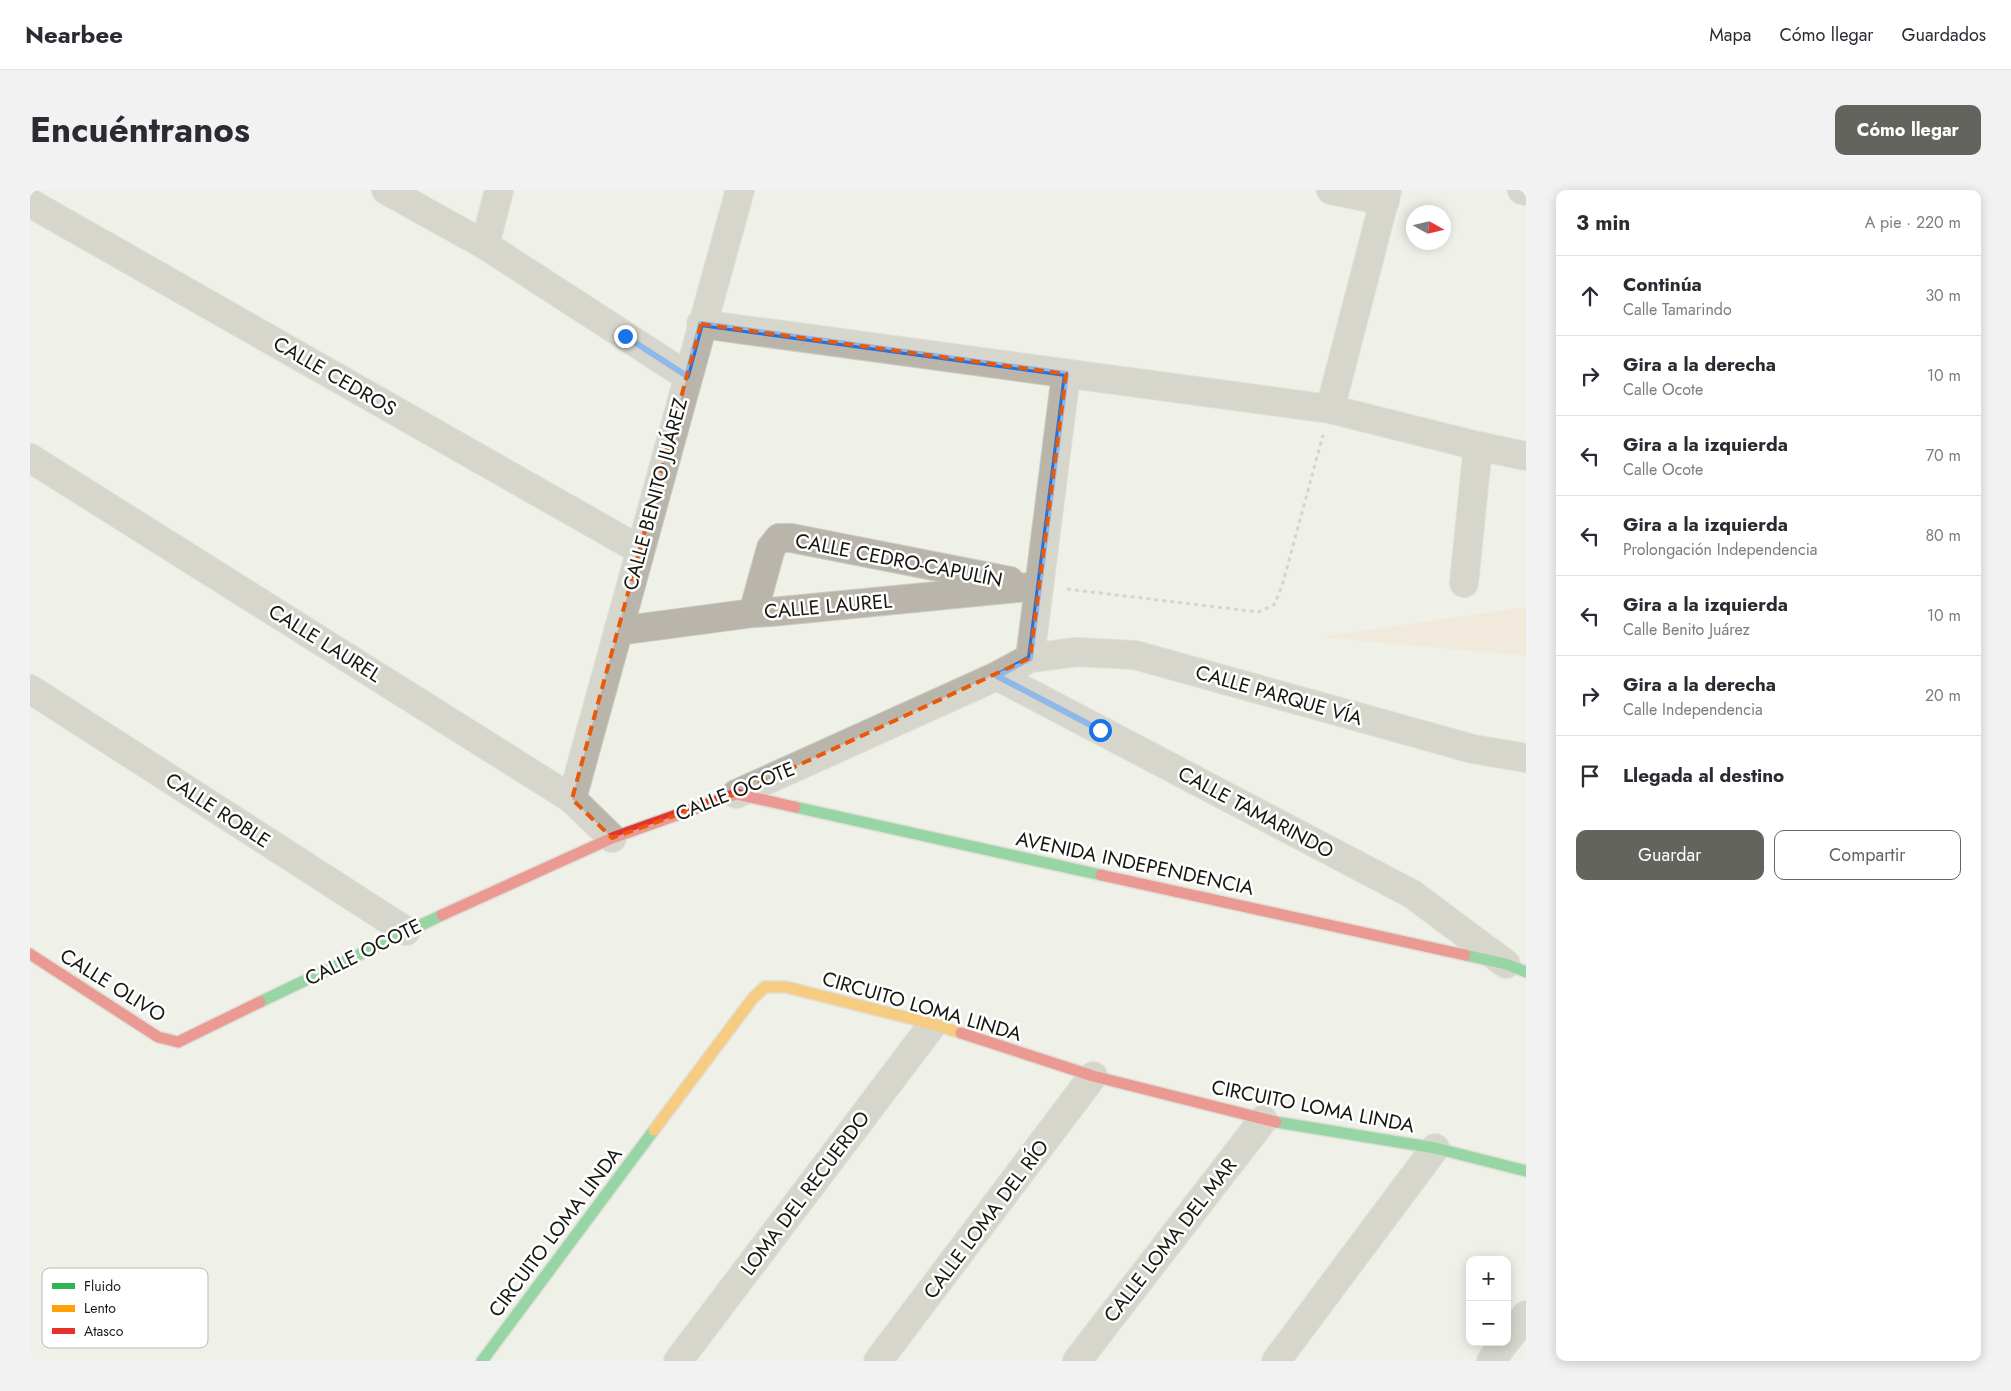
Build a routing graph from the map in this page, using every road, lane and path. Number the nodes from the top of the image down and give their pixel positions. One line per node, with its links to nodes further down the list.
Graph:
1 (386, 190): 9 (street)
2 (499, 190): 9 (street)
3 (740, 190): 10 (street, CALLE BENITO JUÁREZ)
4 (1331, 190): 7 (street)
5 (1522, 190): 6 (street)
6 (1526, 191)
7 (1386, 195): 13 (street)
8 (30, 203): 17 (street, CALLE CEDROS)
9 (485, 245): 12 (street)
10 (701, 324): 11 (street); 12 (street, CALLE BENITO JUÁREZ)
11 (1066, 374): 13 (street); 19 (street)
12 (687, 376): 17 (street, CALLE BENITO JUÁREZ)
13 (1330, 409): 14 (street); 19 (path)
14 (1478, 446): 15 (street); 18 (street)
15 (1526, 456)
16 (30, 458): 27 (street, CALLE LAUREL)
17 (640, 550): 21 (street, CALLE BENITO JUÁREZ)
18 (1464, 582)
19 (1039, 586): 20 (street, CALLE LAUREL); 20 (street, CALLE CEDRO-CAPULÍN); 22 (street)
20 (752, 612): 21 (street, CALLE LAUREL)
21 (618, 631): 27 (street, CALLE BENITO JUÁREZ)
22 (1030, 658): 23 (street, CALLE OCOTE); 25 (street, CALLE PARQUE VÍA)
23 (997, 676): 26 (street, CALLE OCOTE); 31 (street, CALLE TAMARINDO)
24 (30, 689): 29 (street, CALLE ROBLE)
25 (1526, 758)
26 (736, 794): 28 (street, CALLE OCOTE); 31 (street, AVENIDA INDEPENDENCIA)
27 (572, 799): 28 (street, CALLE LAUREL)
28 (612, 838): 29 (street, CALLE OCOTE)
29 (406, 931): 33 (street, CALLE OCOTE)
30 (30, 954): 33 (street, CALLE OLIVO)
31 (1516, 968)
32 (933, 1024): 34 (street, CIRCUITO LOMA LINDA); 41 (street, CIRCUITO LOMA LINDA); 42 (street, LOMA DEL RECUERDO)
33 (178, 1042)
34 (1093, 1076): 35 (street, CIRCUITO LOMA LINDA); 43 (street, CALLE LOMA DEL RÍO)
35 (1263, 1120): 36 (street, CIRCUITO LOMA LINDA); 44 (street, CALLE LOMA DEL MAR)
36 (1435, 1148): 37 (street, CIRCUITO LOMA LINDA); 45 (street)
37 (1526, 1171)
38 (1526, 1314): 39 (street)
39 (1511, 1334)
40 (1502, 1346): 46 (street)
41 (482, 1361)
42 (678, 1361)
43 (878, 1361)
44 (1077, 1361)
45 (1276, 1361)
46 (1491, 1361)

